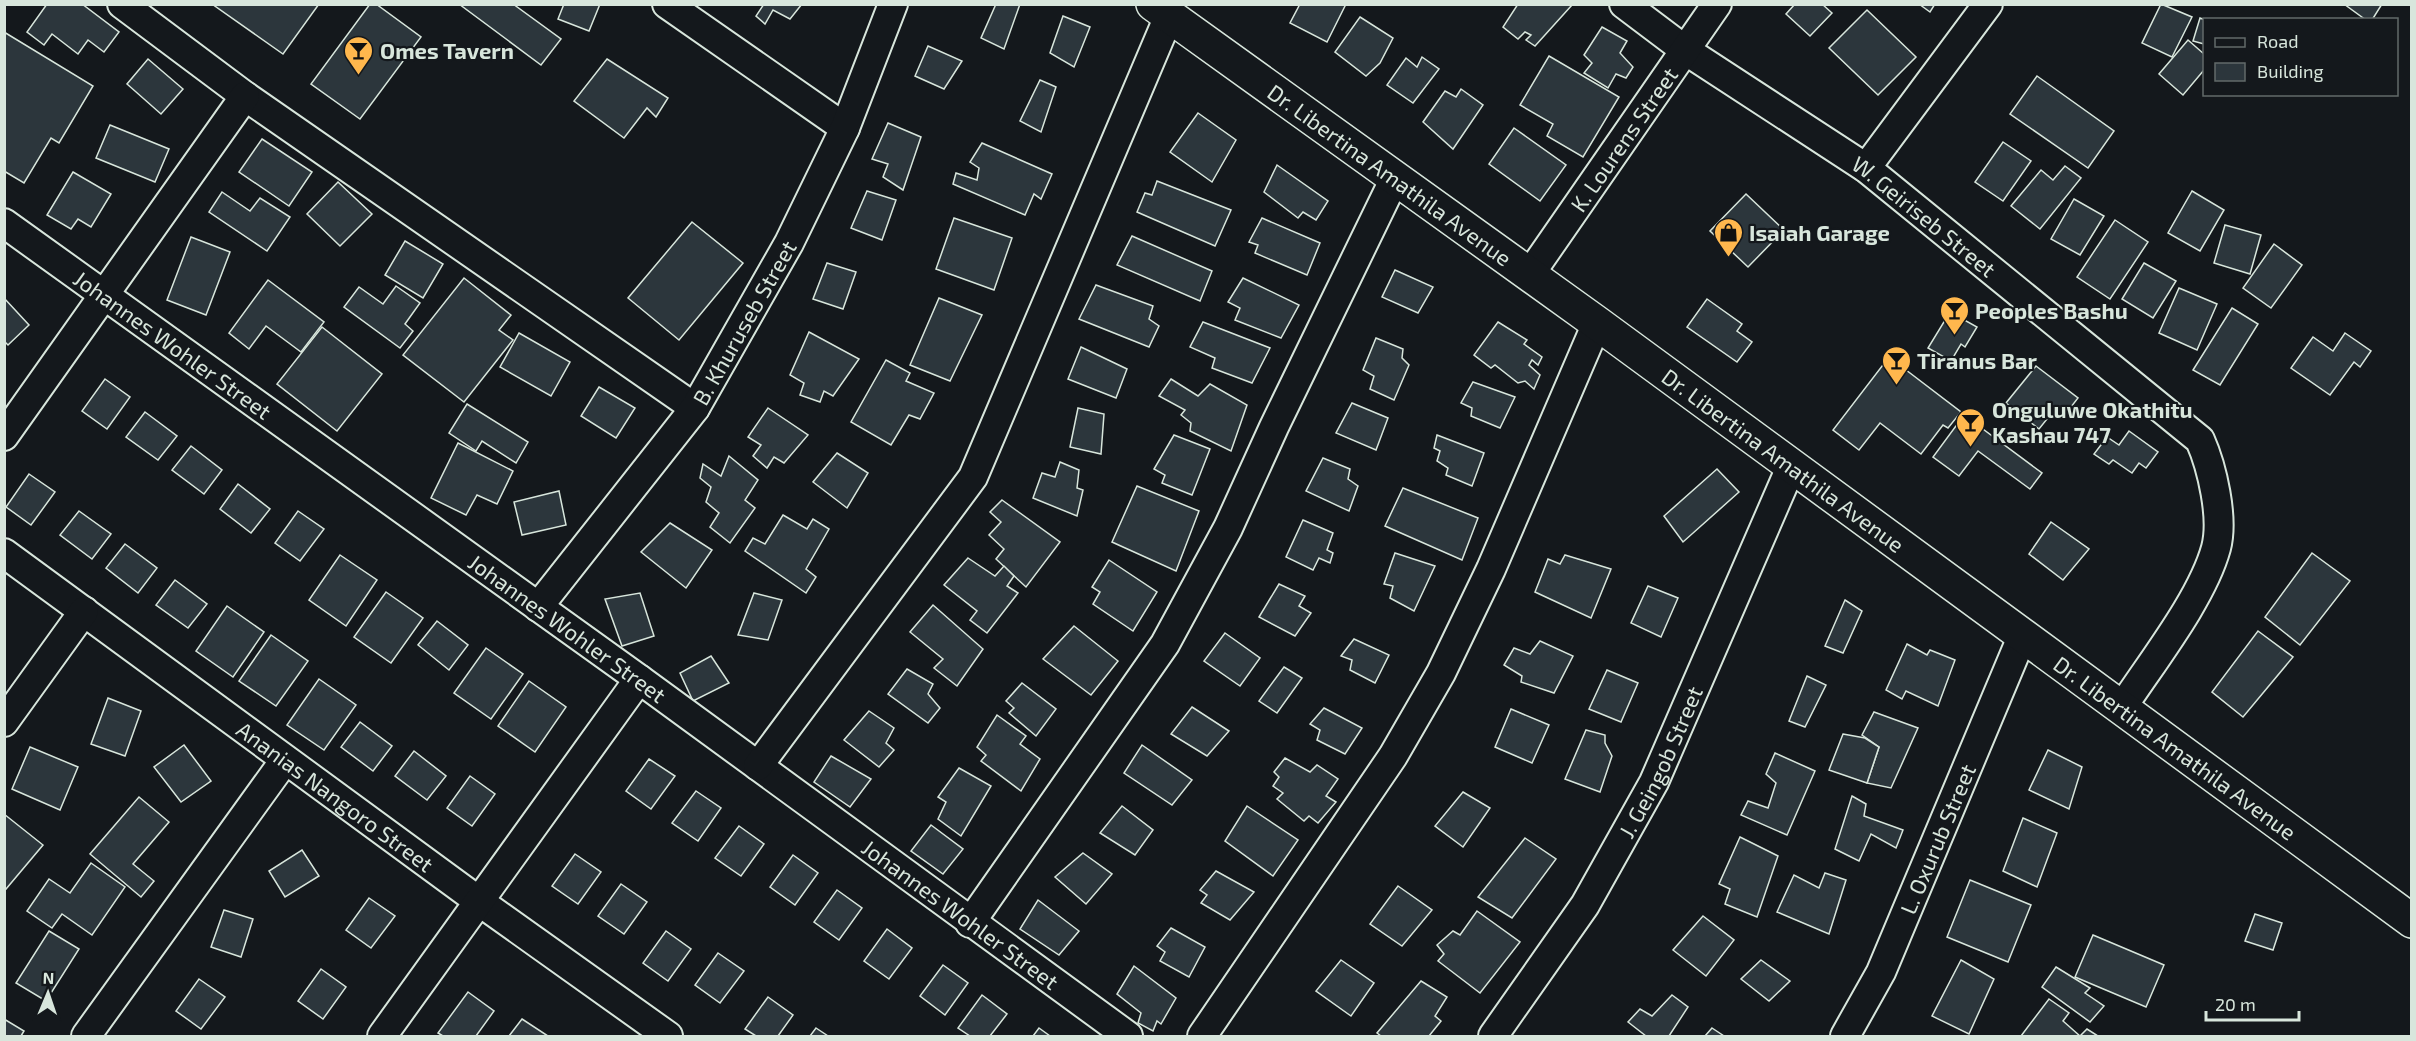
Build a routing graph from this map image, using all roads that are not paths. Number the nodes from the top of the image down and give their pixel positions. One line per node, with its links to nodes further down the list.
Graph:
1 (122, 4): 9 (street)
2 (667, 4): 10 (street)
3 (893, 4): 10 (street, B. Khuruseb Street)
4 (1624, 4): 8 (street, W. Geiriseb Street)
5 (1717, 4): 8 (street, K. Lourens Street)
6 (1988, 4): 11 (street)
7 (1161, 10): 12 (street, Dr. Libertina Amathila Avenue); 28 (street)
8 (1685, 50): 11 (street, W. Geiriseb Street); 14 (street, K. Lourens Street)
9 (245, 96): 15 (street); 17 (street)
10 (845, 128): 17 (street, B. Khuruseb Street)
11 (1866, 168): 25 (street, W. Geiriseb Street)
12 (1395, 178): 14 (street, Dr. Libertina Amathila Avenue); 31 (street)
13 (4, 223): 15 (street, Johannes Wohler Street)
14 (1530, 274): 16 (street, Dr. Libertina Amathila Avenue)
15 (104, 294): 18 (street); 21 (street, Johannes Wohler Street)
16 (1597, 323): 19 (street, Dr. Libertina Amathila Avenue); 36 (street)
17 (695, 408): 21 (street, B. Khuruseb Street)
18 (4, 436)
19 (1791, 467): 23 (street, Dr. Libertina Amathila Avenue); 37 (street, J. Geingob Street)
20 (4, 553): 22 (street, Ananias Nangoro Street)
21 (538, 607): 24 (street, Johannes Wohler Street)
22 (84, 611): 26 (street); 27 (street, Ananias Nangoro Street)
23 (2022, 637): 25 (street, Dr. Libertina Amathila Avenue); 38 (street, L. Oxurub Street)
24 (639, 679): 28 (street, Johannes Wohler Street); 29 (street)
25 (2121, 709): 30 (street, Dr. Libertina Amathila Avenue)
26 (4, 722)
27 (285, 760): 29 (street, Ananias Nangoro Street); 32 (street)
28 (758, 766): 31 (street, Johannes Wohler Street)
29 (480, 902): 33 (street); 34 (street, Ananias Nangoro Street)
30 (2412, 921)
31 (970, 923): 35 (street, Johannes Wohler Street)
32 (86, 1036)
33 (382, 1036)
34 (668, 1036)
35 (1128, 1036)
36 (1202, 1036)
37 (1493, 1036)
38 (1845, 1036)

